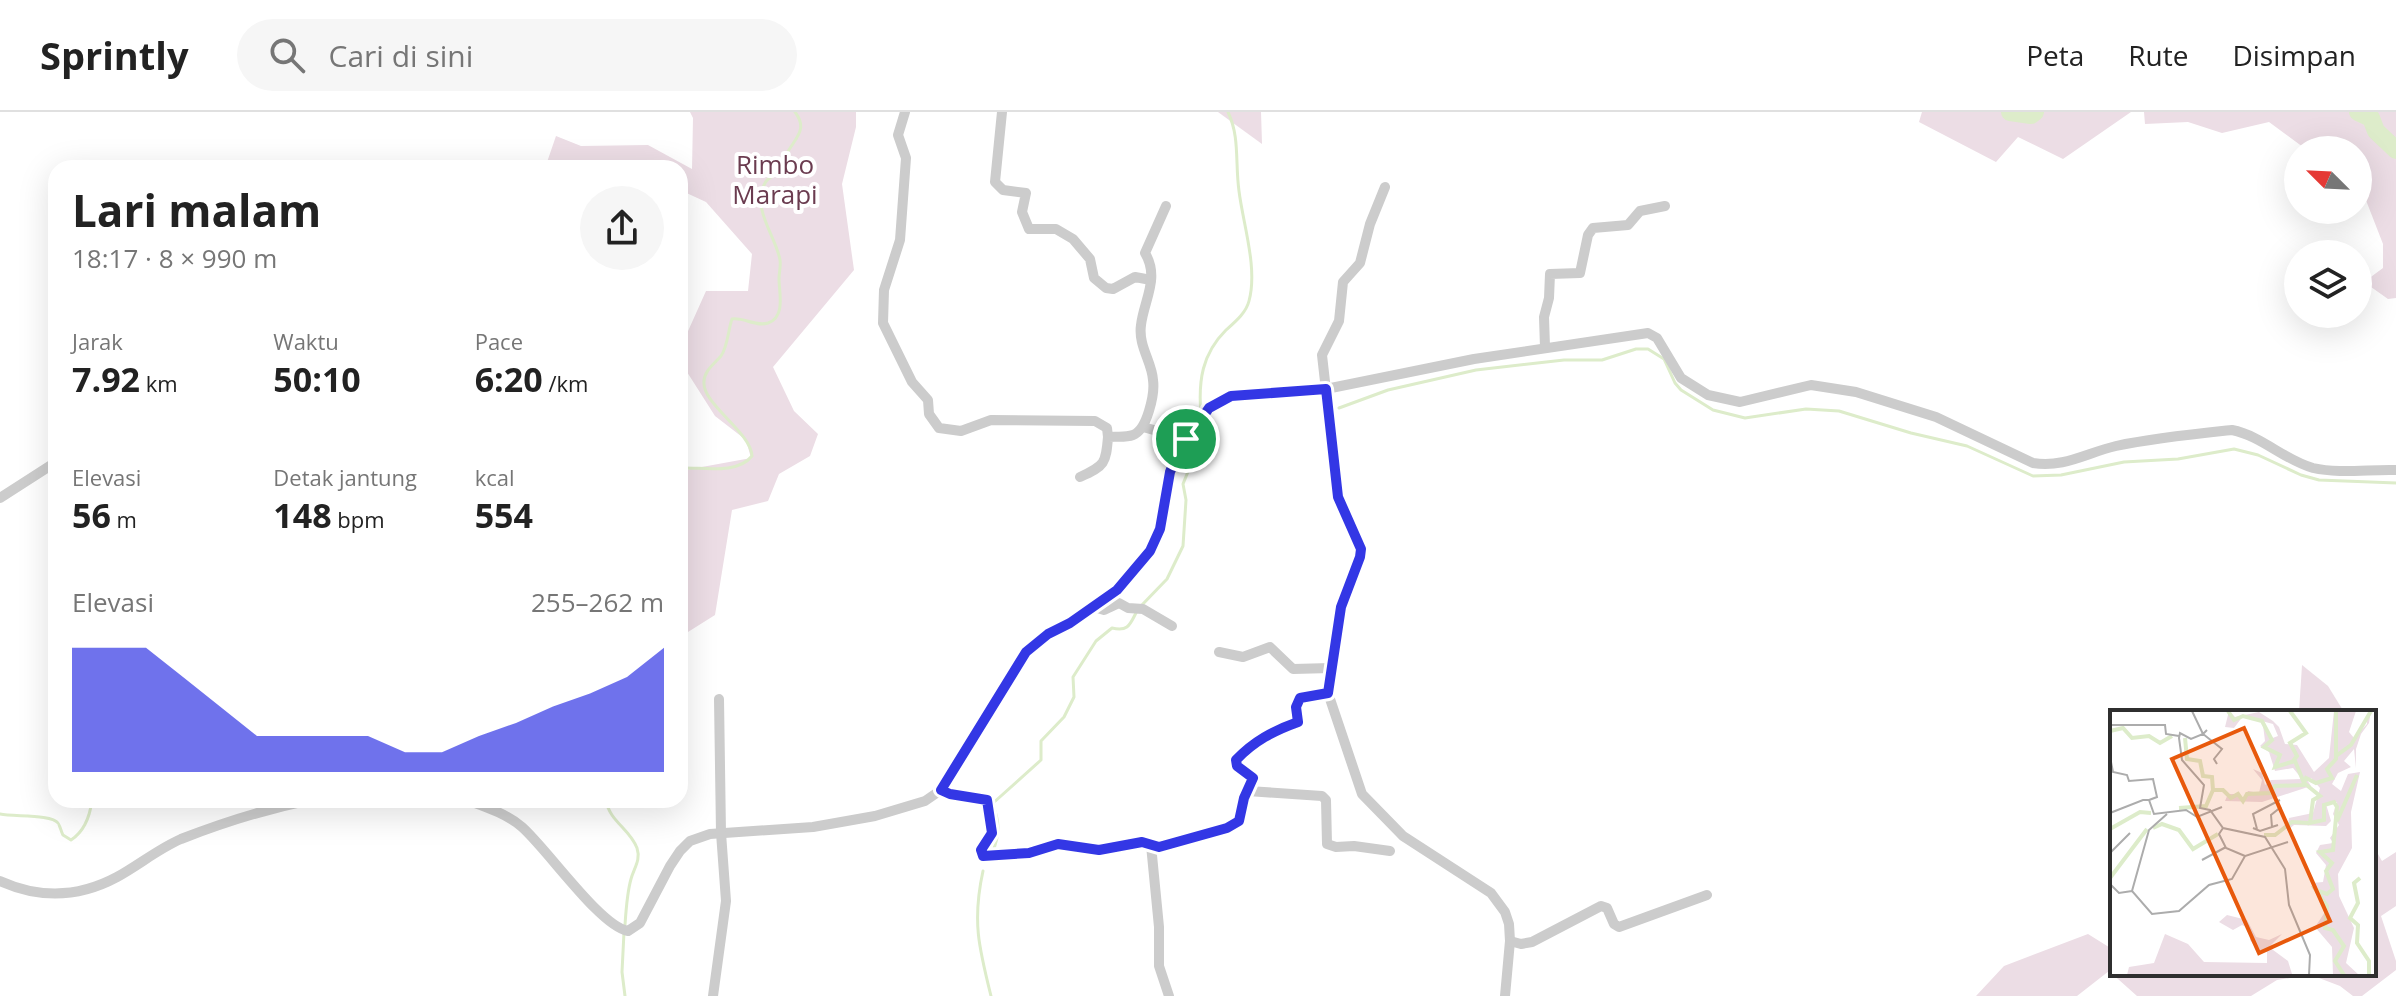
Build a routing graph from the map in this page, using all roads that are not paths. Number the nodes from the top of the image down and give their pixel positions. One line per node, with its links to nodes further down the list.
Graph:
1 (905, 112): 10 (street)
2 (1002, 112): 6 (street)
3 (1385, 187): 8 (street)
4 (1166, 206): 6 (street)
5 (1665, 206): 7 (street)
6 (1151, 280): 9 (street)
7 (1545, 347): 8 (street); 13 (street)
8 (1326, 389): 11 (street); 19 (street)
9 (1143, 427): 10 (street); 11 (street)
10 (1108, 437): 14 (street)
11 (1186, 439): 16 (street)
12 (48, 467): 15 (street)
13 (2396, 470)
14 (1080, 477)
15 (0, 498)
16 (1094, 607): 17 (street); 22 (street)
17 (1172, 626)
18 (1219, 652): 19 (street)
19 (1331, 668): 20 (street)
20 (1328, 693): 23 (street); 31 (street)
21 (719, 699): 26 (street)
22 (941, 790): 26 (street); 27 (street)
23 (1248, 791): 27 (street); 28 (street)
24 (280, 808): 29 (street)
25 (487, 808): 26 (street)
26 (721, 833): 32 (street)
27 (1151, 845): 33 (street)
28 (1390, 851)
29 (0, 881)
30 (1707, 895): 31 (street)
31 (1510, 941): 34 (street)
32 (713, 996)
33 (1169, 996)
34 (1505, 996)

